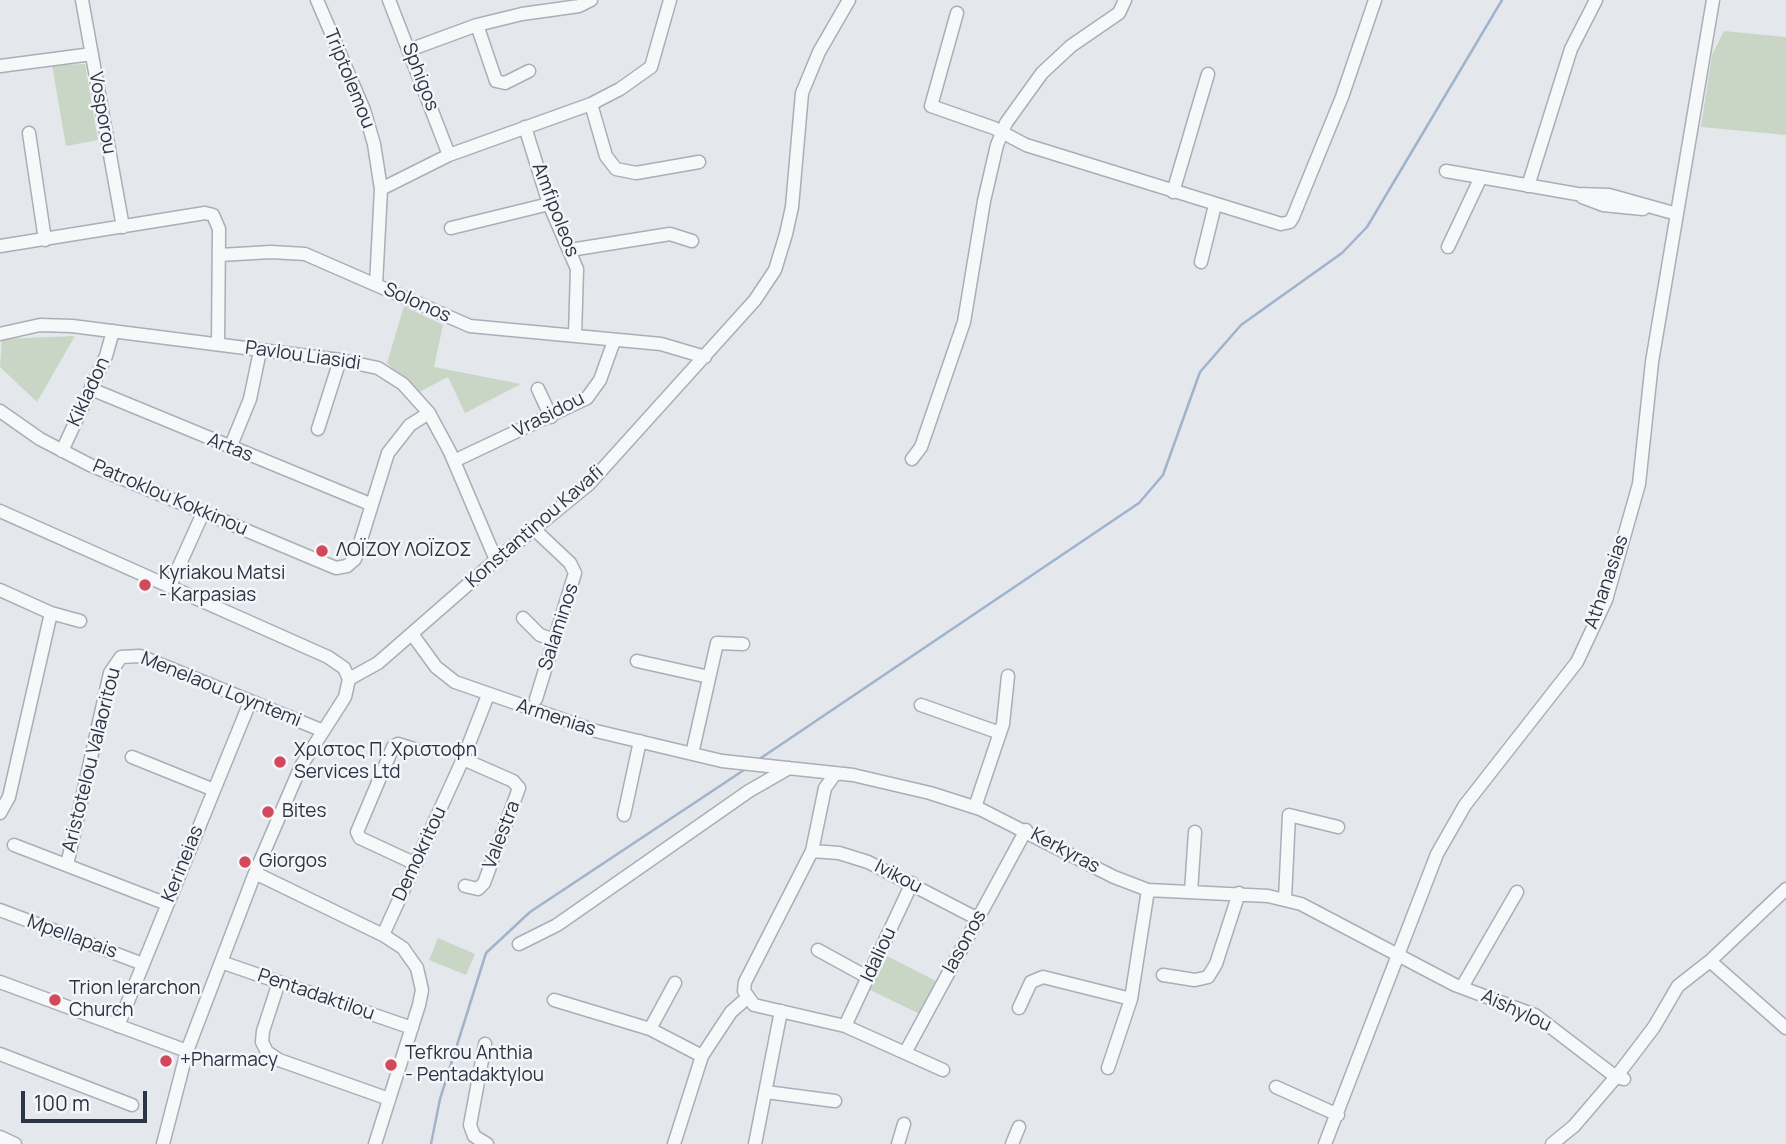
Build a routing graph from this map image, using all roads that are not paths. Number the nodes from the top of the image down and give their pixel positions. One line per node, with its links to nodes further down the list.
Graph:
1 (82, 0): 14 (street, Vosporou)
2 (317, 0): 27 (street, Triptolemou)
3 (389, 0): 13 (street, Sphigos)
4 (591, 0): 12 (street)
5 (670, 0): 18 (street)
6 (849, 0): 48 (street, Konstantinou Kavafi)
7 (1125, 0): 20 (street)
8 (1375, 0): 30 (street)
9 (1596, 0): 26 (street)
10 (1713, 0): 31 (street, Athanasias)
11 (957, 13): 20 (street)
12 (477, 25): 13 (street); 16 (street)
13 (409, 50): 22 (street, Sphigos)
14 (92, 54): 15 (street); 32 (street, Vosporou)
15 (0, 66)
16 (530, 71)
17 (1208, 74): 28 (street)
18 (591, 104): 19 (street); 23 (street)
19 (526, 127): 22 (street); 29 (street, Amfipoleos)
20 (1002, 132): 28 (street); 58 (street)
21 (29, 133): 34 (street)
22 (449, 155): 27 (street)
23 (699, 162)
24 (1446, 171): 25 (street)
25 (1481, 177): 26 (street); 37 (street)
26 (1528, 186): 31 (street)
27 (381, 189): 41 (street, Triptolemou)
28 (1173, 191): 30 (street)
29 (549, 204): 33 (street); 38 (street, Amfipoleos)
30 (1215, 205): 40 (street)
31 (1677, 214): 118 (street, Athanasias)
32 (123, 227): 34 (street); 39 (street)
33 (451, 228)
34 (45, 240): 36 (street)
35 (692, 241): 38 (street)
36 (0, 246)
37 (1448, 247)
38 (570, 250): 44 (street, Amfipoleos)
39 (220, 255): 41 (street, Solonos); 46 (street)
40 (1201, 262)
41 (376, 285): 44 (street, Solonos)
42 (113, 331): 43 (street, Pavlou Liasidi); 46 (street, Pavlou Liasidi); 50 (street, Kikladon)
43 (0, 334)
44 (575, 336): 45 (street, Solonos)
45 (614, 341): 48 (street, Solonos); 54 (street, Vrasidou)
46 (218, 344): 47 (street, Pavlou Liasidi)
47 (260, 351): 49 (street, Pavlou Liasidi); 56 (street)
48 (705, 357): 63 (street, Konstantinou Kavafi)
49 (340, 359): 53 (street, Pavlou Liasidi); 55 (street)
50 (91, 389): 56 (street, Artas); 57 (street, Kikladon)
51 (538, 389): 54 (street)
52 (0, 411): 57 (street, Patroklou Kokkinou)
53 (429, 412): 59 (street, Pavlou Liasidi); 60 (street)
54 (551, 416): 59 (street, Vrasidou)
55 (318, 429)
56 (230, 448): 60 (street, Artas)
57 (62, 451): 62 (street, Patroklou Kokkinou)
58 (912, 459)
59 (454, 461): 64 (street, Pavlou Liasidi)
60 (370, 504): 62 (street, Patroklou Kokkinou)
61 (0, 510): 65 (street)
62 (203, 513): 65 (street)
63 (534, 529): 64 (street, Konstantinou Kavafi); 71 (street, Salaminos)
64 (496, 560): 70 (street, Konstantinou Kavafi)
65 (170, 586): 77 (street)
66 (0, 590): 67 (street)
67 (51, 613): 69 (street); 94 (street)
68 (523, 618): 71 (street)
69 (80, 621)
70 (412, 634): 77 (street, Konstantinou Kavafi); 78 (street, Armenias)
71 (555, 640): 79 (street, Salaminos)
72 (743, 644): 76 (street)
73 (121, 657): 80 (street, Menelaou Loyntemi); 102 (street, Aristotelou Valaoritou)
74 (637, 661): 76 (street)
75 (1008, 676): 83 (street)
76 (709, 677): 86 (street)
77 (349, 679): 82 (street)
78 (488, 695): 84 (street, Armenias); 88 (street, Demokritou)
79 (536, 699)
80 (250, 702): 82 (street, Menelaou Loyntemi); 92 (street, Kerineias)
81 (921, 705): 83 (street)
82 (321, 730): 103 (street)
83 (1000, 733): 93 (street)
84 (640, 741): 86 (street, Armenias); 95 (street)
85 (414, 749): 101 (street)
86 (692, 754): 89 (street, Armenias)
87 (132, 757): 92 (street)
88 (463, 759): 101 (street, Demokritou); 105 (street, Valestra)
89 (722, 761): 90 (street, Kerkyras)
90 (785, 768): 91 (street, Kerkyras); 116 (street)
91 (835, 774): 93 (street, Kerkyras); 100 (street)
92 (214, 790): 112 (street, Kerineias)
93 (975, 807): 97 (street, Kerkyras)
94 (0, 813)
95 (624, 815)
96 (1338, 827): 111 (street)
97 (1026, 830): 107 (street, Kerkyras); 114 (street, Iasonos)
98 (1195, 832): 108 (street)
99 (14, 845): 102 (street)
100 (812, 851): 104 (street, Ivikou); 128 (street)
101 (416, 864): 115 (street, Demokritou)
102 (67, 865): 112 (street)
103 (255, 873): 115 (street); 120 (street)
104 (912, 883): 114 (street, Ivikou); 123 (street, Idaliou)
105 (465, 886)
106 (1786, 889): 119 (street)
107 (1148, 890): 108 (street, Kerkyras); 129 (street)
108 (1191, 892): 110 (street, Kerkyras)
109 (1517, 892): 127 (street)
110 (1239, 893): 111 (street, Kerkyras); 122 (street)
111 (1285, 899): 118 (street, Kerkyras)
112 (167, 904): 121 (street, Kerineias)
113 (0, 910): 121 (street, Mpellapais)
114 (978, 919): 140 (street, Iasonos)
115 (383, 934): 135 (street)
116 (519, 944)
117 (818, 950): 123 (street)
118 (1399, 955): 127 (street, Aishylou); 151 (street, Athanasias)
119 (1710, 961): 136 (street); 145 (street)
120 (221, 962): 125 (street, Pentadaktilou); 139 (street)
121 (143, 964): 133 (street, Kerineias)
122 (1163, 975)
123 (869, 978): 134 (street, Idaliou)
124 (0, 982): 133 (street)
125 (279, 982): 135 (street, Pentadaktilou); 148 (street)
126 (676, 983): 137 (street)
127 (1462, 987): 145 (street, Aishylou)
128 (747, 998): 132 (street); 142 (street)
129 (1131, 999): 131 (street); 143 (street)
130 (554, 1000): 137 (street)
131 (1019, 1008)
132 (780, 1011): 134 (street); 147 (street)
133 (118, 1026): 139 (street)
134 (845, 1026): 140 (street)
135 (412, 1028): 148 (street)
136 (1786, 1028)
137 (650, 1029): 142 (street)
138 (485, 1044): 158 (street)
139 (187, 1051): 156 (street)
140 (905, 1053): 144 (street)
141 (0, 1054): 150 (street)
142 (702, 1056): 159 (street)
143 (1108, 1068)
144 (943, 1070)
145 (1620, 1078): 164 (street)
146 (1276, 1087): 151 (street)
147 (766, 1092): 149 (street); 160 (street)
148 (389, 1099): 157 (street)
149 (835, 1101)
150 (132, 1105)
151 (1338, 1115): 163 (street, Athanasias)
152 (904, 1124): 161 (street)
153 (1019, 1127): 162 (street)
154 (0, 1137): 155 (street)
155 (15, 1144)
156 (163, 1144)
157 (375, 1144)
158 (487, 1144)
159 (674, 1144)
160 (755, 1144)
161 (898, 1144)
162 (1012, 1144)
163 (1325, 1144)
164 (1552, 1144)

